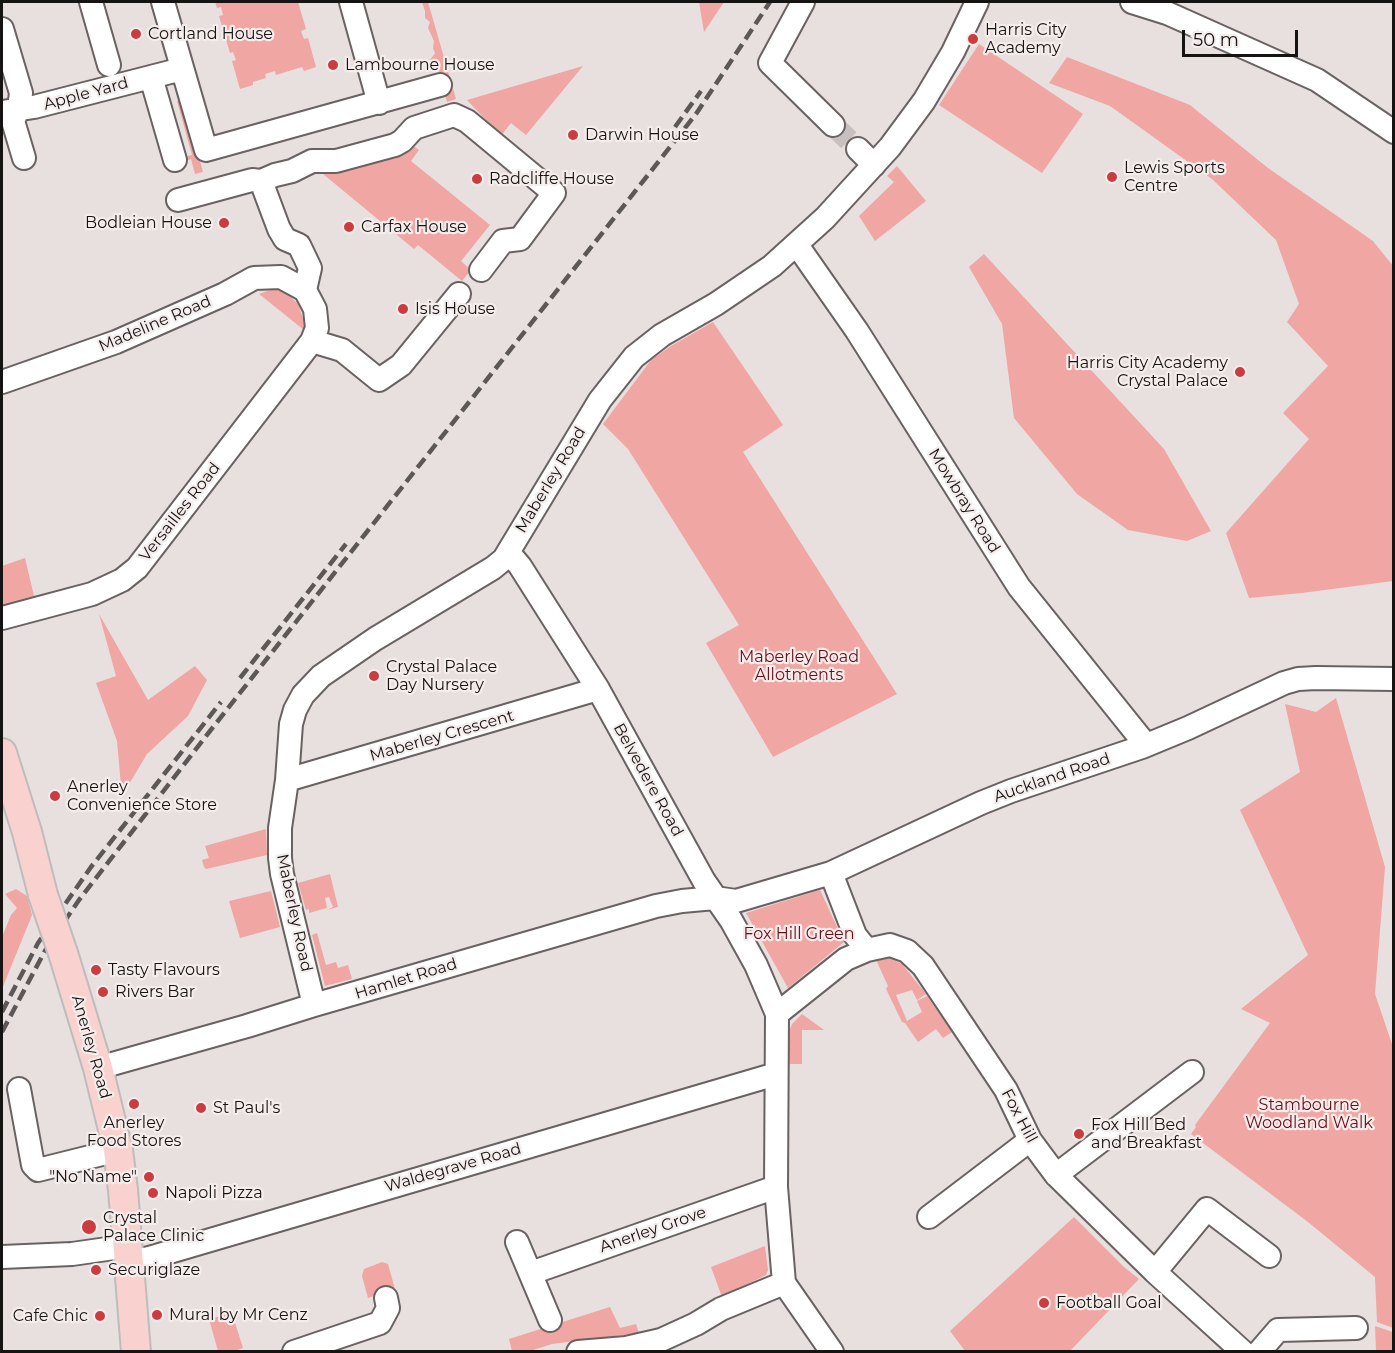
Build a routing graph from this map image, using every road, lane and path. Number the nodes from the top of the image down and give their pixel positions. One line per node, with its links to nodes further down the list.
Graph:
1 (91, 2): 9 (street, Apple Yard)
2 (162, 2): 10 (street)
3 (351, 2): 13 (street)
4 (803, 2): 15 (street)
5 (977, 2): 21 (street, Maberley Road)
6 (1132, 2): 7 (street)
7 (1169, 7): 16 (street)
8 (2, 36): 14 (street)
9 (109, 65)
10 (182, 69): 11 (street, Apple Yard); 13 (street)
11 (151, 77): 14 (street, Apple Yard); 18 (street, Apple Yard)
12 (440, 85): 13 (street)
13 (379, 103)
14 (10, 110): 17 (street)
15 (833, 125)
16 (1394, 132)
17 (24, 158)
18 (175, 160)
19 (261, 181): 20 (street); 22 (street); 23 (street)
20 (178, 200)
21 (797, 245): 27 (street, Maberley Road); 31 (street, Mowbray Road)
22 (481, 270)
23 (305, 290): 25 (street); 26 (street, Madeline Road)
24 (459, 294): 25 (street)
25 (312, 341): 28 (street, Versailles Road)
26 (2, 382)
27 (509, 553): 30 (street, Belvedere Road); 33 (street, Maberley Road)
28 (2, 618)
29 (1394, 679): 31 (street, Auckland Road)
30 (598, 689): 33 (street, Maberley Crescent); 35 (street, Belvedere Road)
31 (1146, 745): 34 (street, Auckland Road)
32 (2, 753): 39 (main road, Anerley Road, bridge)
33 (286, 780): 37 (street, Maberley Road)
34 (831, 873): 35 (street, Auckland Road); 36 (street)
35 (715, 898): 37 (street, Hamlet Road); 38 (street, Belvedere Road)
36 (867, 950): 38 (street); 43 (street, Fox Hill)
37 (314, 1005): 39 (street, Hamlet Road)
38 (777, 1014): 41 (street, Belvedere Road)
39 (98, 1068): 44 (main road, Anerley Road)
40 (1192, 1072): 45 (street)
41 (776, 1074): 46 (street, Belvedere Road); 49 (street, Waldegrave Road)
42 (19, 1089): 44 (street)
43 (1030, 1140): 45 (street, Fox Hill); 47 (street)
44 (118, 1150): 49 (main road, Anerley Road)
45 (1056, 1175): 52 (street, Fox Hill)
46 (776, 1187): 53 (street, Anerley Grove); 54 (street, Belvedere Road)
47 (929, 1217)
48 (517, 1242): 53 (street)
49 (129, 1254): 51 (street, Waldegrave Road); 58 (main road, Anerley Road)
50 (1269, 1256): 52 (street)
51 (2, 1257)
52 (1155, 1272): 62 (street, Fox Hill)
53 (531, 1273): 56 (street)
54 (784, 1282): 60 (street); 61 (street, Belvedere Road)
55 (386, 1298): 59 (street)
56 (550, 1320)
57 (1356, 1328): 63 (street)
58 (136, 1352)
59 (294, 1352)
60 (578, 1352)
61 (832, 1352)
62 (1243, 1352)
63 (1259, 1352)

